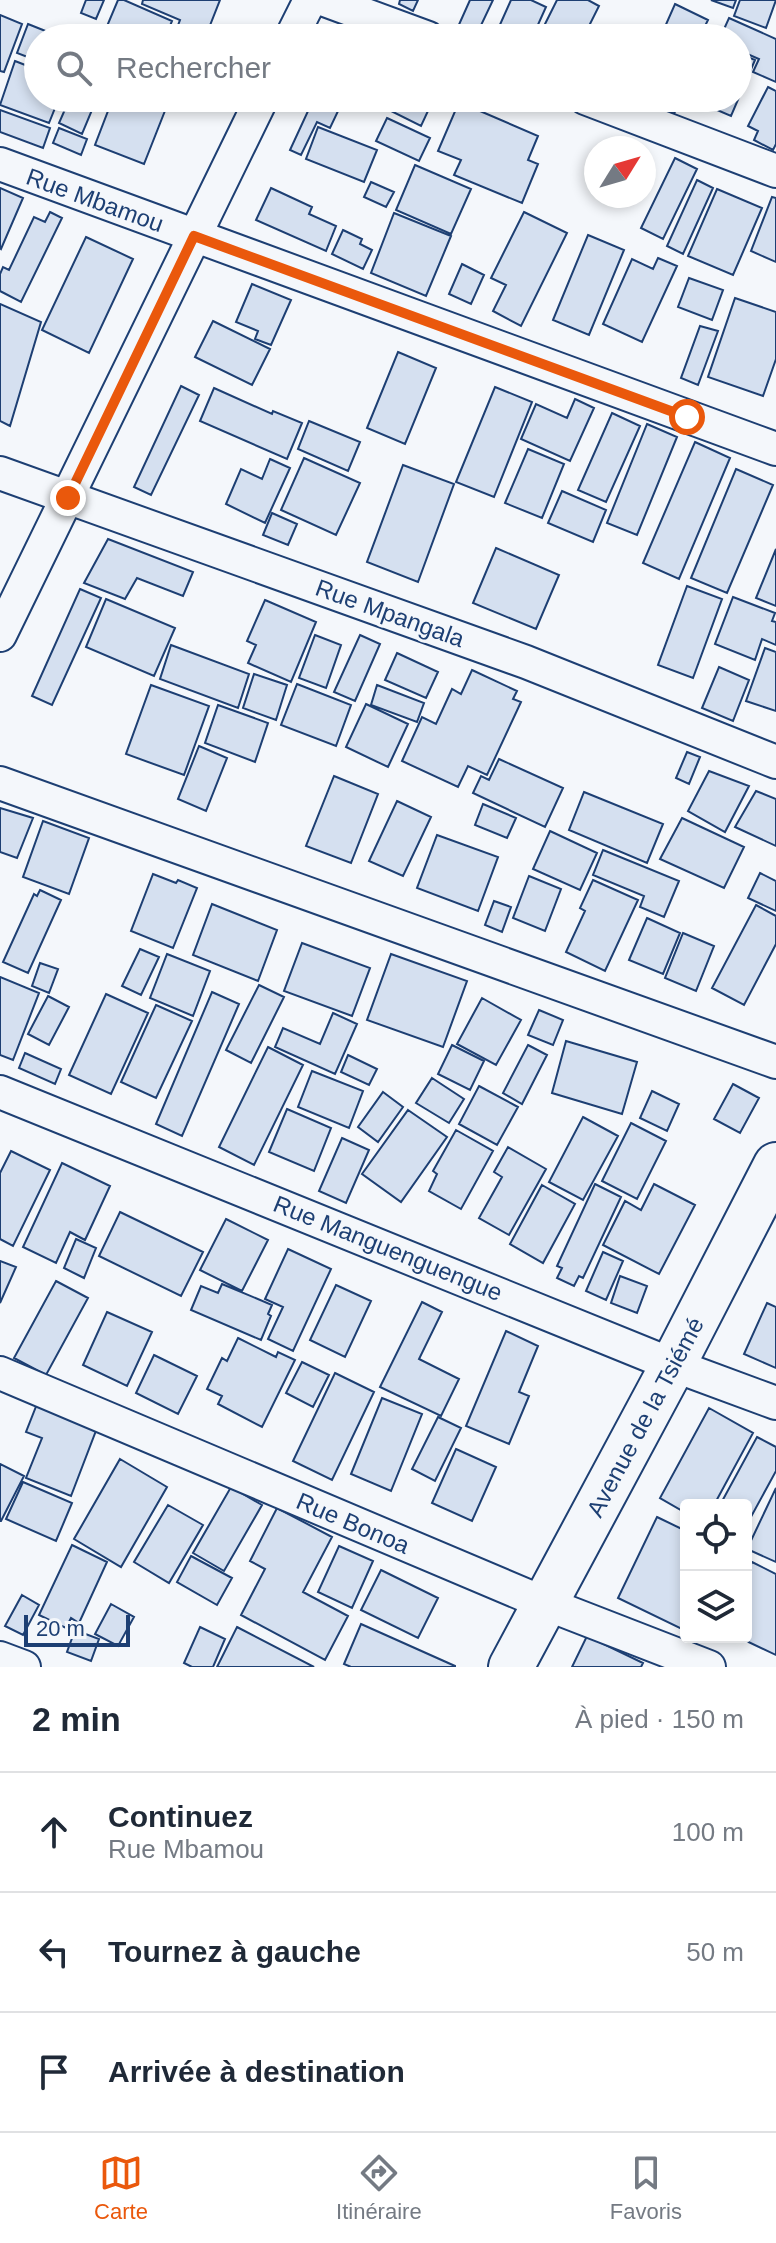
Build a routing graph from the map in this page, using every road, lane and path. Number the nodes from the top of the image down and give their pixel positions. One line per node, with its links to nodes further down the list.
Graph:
1 (310, 0): 3 (street)
2 (325, 0): 4 (street)
3 (298, 24)
4 (390, 24)
5 (255, 112): 9 (street)
6 (622, 112): 8 (street)
7 (0, 164): 9 (street, Rue Mbamou)
8 (776, 171)
9 (194, 236): 10 (street, Rue Mbamou); 12 (street)
10 (776, 449)
11 (0, 473): 12 (street, Rue Mpangala)
12 (68, 498): 13 (street); 14 (street, Rue Mpangala)
13 (0, 635)
14 (776, 762)
15 (0, 783): 16 (street)
16 (776, 1062)
17 (0, 1092): 19 (street, Rue Manguenguengue)
18 (776, 1165): 19 (main road, Avenue de la Tsiémé)
19 (673, 1365): 21 (street, Rue Manguenguengue); 22 (main road, Avenue de la Tsiémé)
20 (0, 1373): 22 (street, Rue Bonoa)
21 (776, 1403)
22 (544, 1603): 25 (main road, Avenue de la Tsiémé); 26 (street, Rue Bonoa)
23 (0, 1658): 24 (street)
24 (24, 1667)
25 (511, 1667)
26 (709, 1667)

